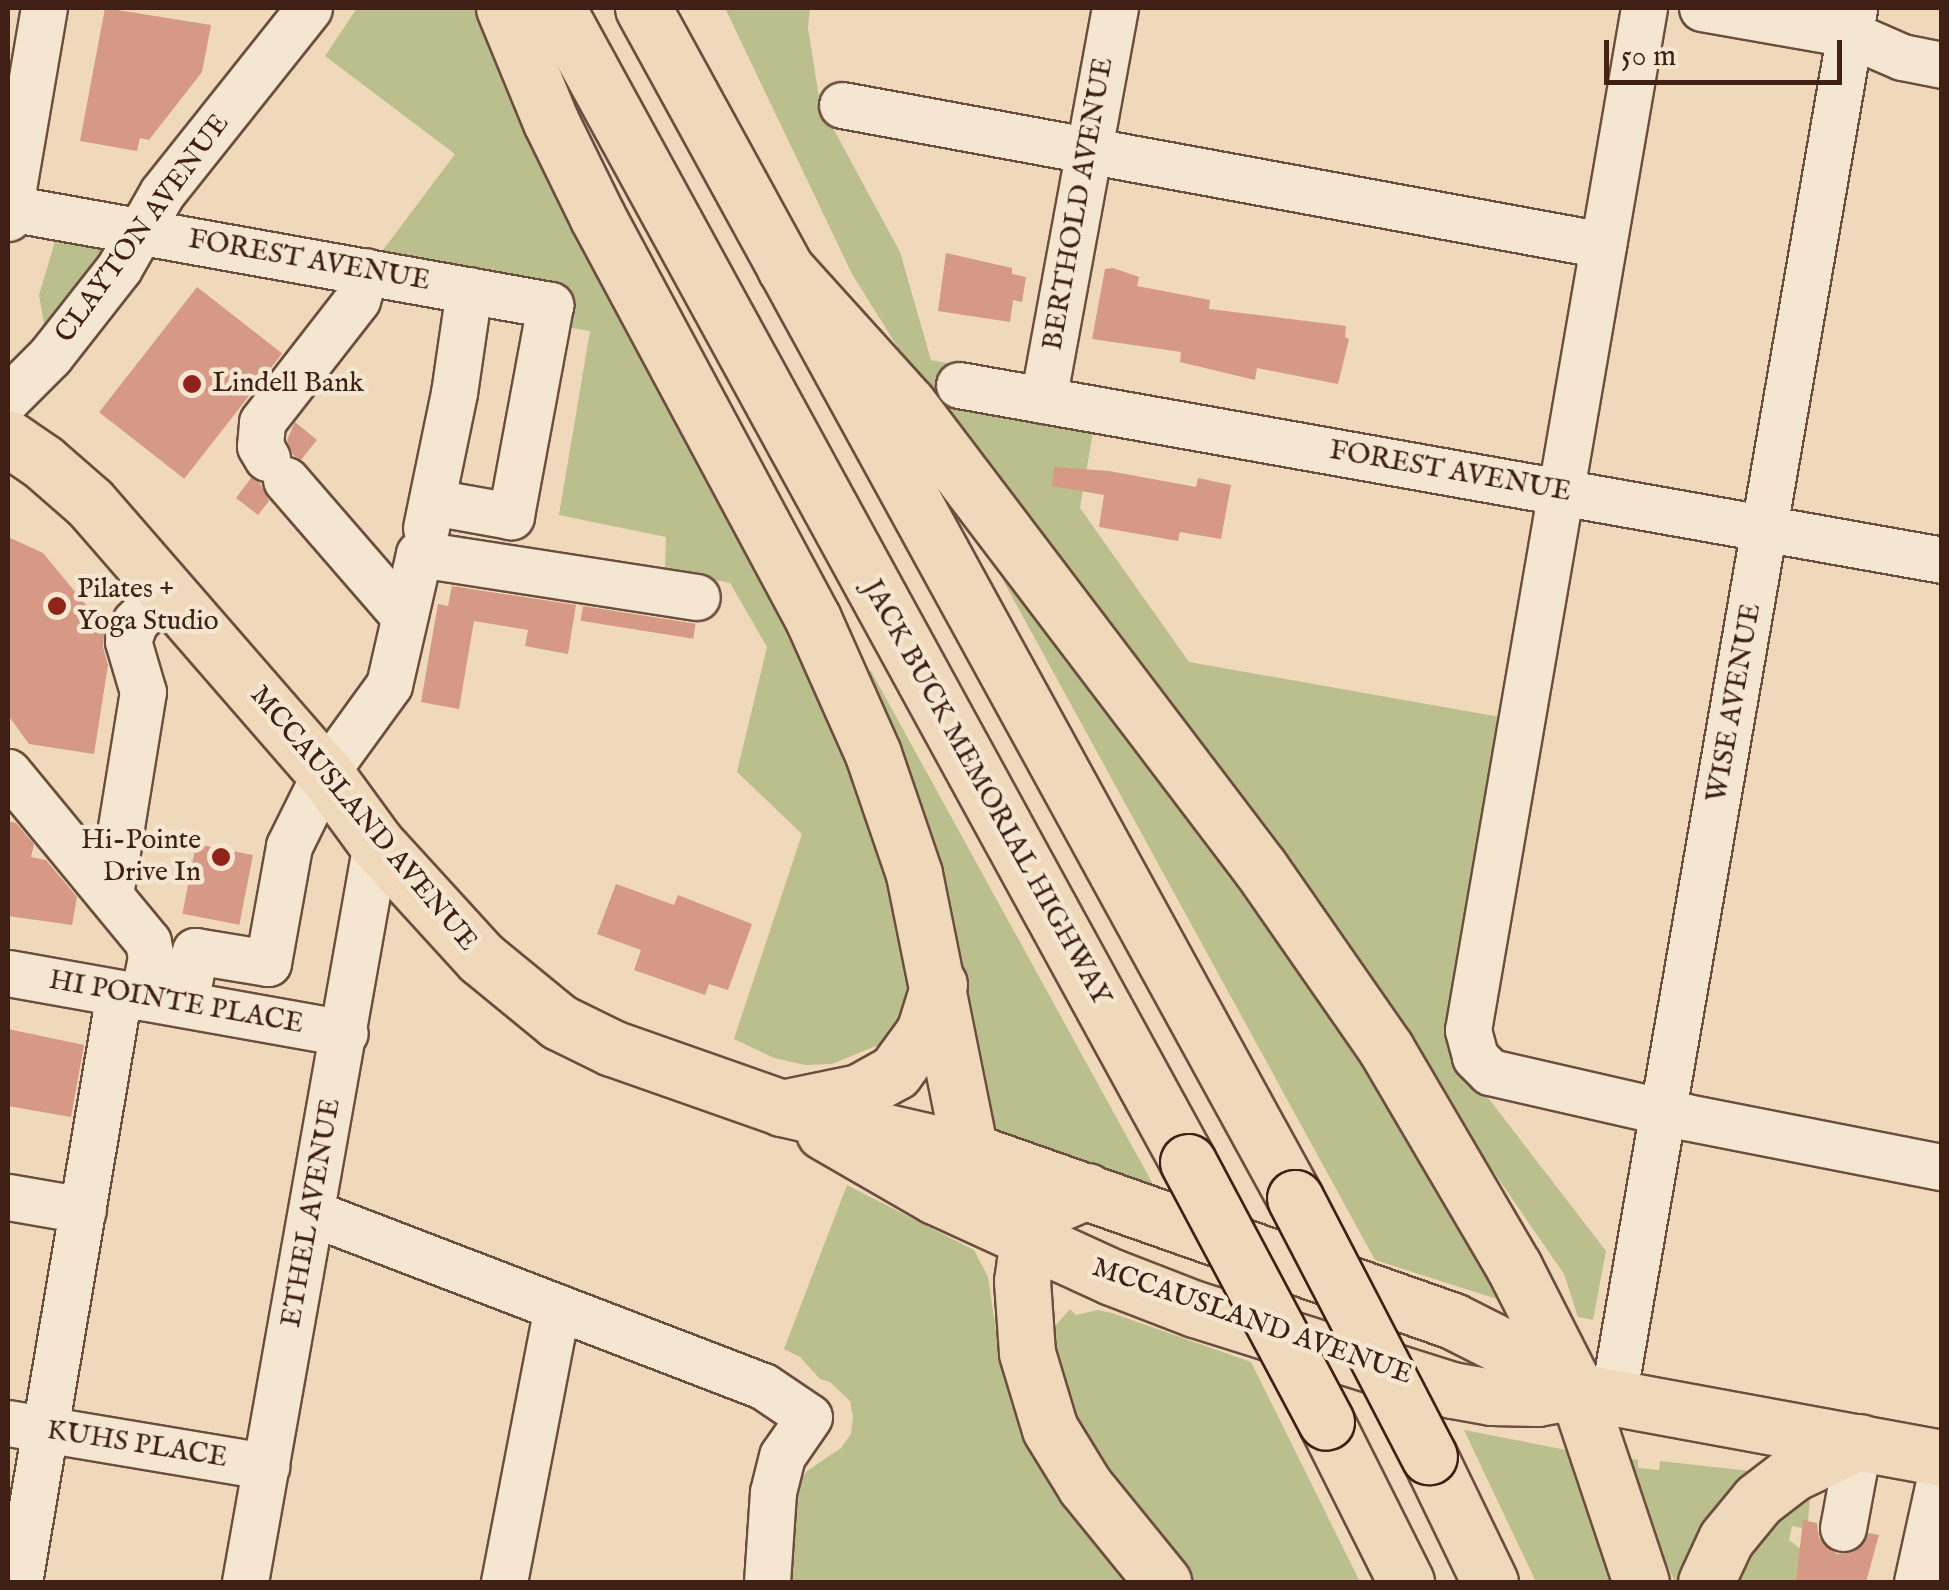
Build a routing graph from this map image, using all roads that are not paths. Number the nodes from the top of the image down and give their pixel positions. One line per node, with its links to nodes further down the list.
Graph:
1 (44, 8): 13 (street)
2 (309, 8): 14 (street, CLAYTON AVENUE)
3 (504, 8): 36 (main road)
4 (557, 8): 61 (main road, JACK BUCK MEMORIAL HIGHWAY, bridge)
5 (643, 8): 16 (main road)
6 (1114, 8): 12 (street, BERTHOLD AVENUE)
7 (1644, 8): 15 (street)
8 (1702, 8): 9 (street)
9 (1852, 21): 10 (street); 25 (street, WISE AVENUE)
10 (1942, 65)
11 (842, 105): 12 (street)
12 (1088, 150): 15 (street); 21 (street, BERTHOLD AVENUE)
13 (8, 213): 14 (street, FOREST AVENUE)
14 (140, 230): 17 (street, FOREST AVENUE); 20 (street, CLAYTON AVENUE)
15 (1603, 245): 23 (street)
16 (785, 268): 49 (main road); 62 (main road, bridge)
17 (366, 271): 18 (street, FOREST AVENUE); 30 (street)
18 (469, 290): 24 (street); 24 (street, FOREST AVENUE)
19 (959, 385): 21 (street, FOREST AVENUE)
20 (8, 398)
21 (1044, 400): 23 (street, FOREST AVENUE)
22 (8, 438): 28 (main road, MCCAUSLAND AVENUE)
23 (1559, 492): 25 (street, FOREST AVENUE); 40 (street)
24 (433, 502): 26 (street)
25 (1766, 528): 27 (street, FOREST AVENUE); 40 (street, WISE AVENUE)
26 (418, 554): 29 (street); 30 (street)
27 (1942, 560)
28 (167, 590): 32 (main road, MCCAUSLAND AVENUE); 34 (street)
29 (697, 597)
30 (402, 614): 32 (street)
31 (8, 772): 34 (street)
32 (324, 772): 33 (main road, MCCAUSLAND AVENUE); 37 (street)
33 (376, 843): 38 (street, ETHEL AVENUE); 39 (main road, MCCAUSLAND AVENUE)
34 (110, 896): 37 (street)
35 (8, 973): 37 (street, HI POINTE PLACE)
36 (939, 984): 39 (main road); 41 (main road)
37 (149, 998): 38 (street, HI POINTE PLACE); 45 (street)
38 (344, 1033): 46 (street, ETHEL AVENUE)
39 (782, 1108): 41 (main road, MCCAUSLAND AVENUE); 47 (main road, MCCAUSLAND AVENUE)
40 (1663, 1112): 42 (street); 49 (street, WISE AVENUE)
41 (970, 1151): 43 (main road, MCCAUSLAND AVENUE); 47 (main road)
42 (1942, 1167)
43 (1087, 1191): 47 (main road); 49 (main road, MCCAUSLAND AVENUE)
44 (8, 1197): 45 (street)
45 (83, 1210): 50 (street)
46 (312, 1213): 48 (street); 53 (street, ETHEL AVENUE)
47 (1028, 1240): 49 (main road, MCCAUSLAND AVENUE); 60 (main road)
48 (557, 1308): 58 (street); 59 (street)
49 (1595, 1394): 51 (main road, MCCAUSLAND AVENUE); 63 (main road)
50 (27, 1427): 53 (street, KUHS PLACE); 56 (street)
51 (1859, 1442): 52 (main road, MCCAUSLAND AVENUE); 55 (street); 64 (main road)
52 (1942, 1458)
53 (266, 1466): 57 (street, ETHEL AVENUE)
54 (1942, 1468): 65 (street)
55 (1843, 1528)
56 (19, 1582)
57 (244, 1582)
58 (504, 1582)
59 (767, 1582)
60 (1164, 1582)
61 (1406, 1582)
62 (1490, 1582)
63 (1641, 1582)
64 (1706, 1582)
65 (1918, 1582)

